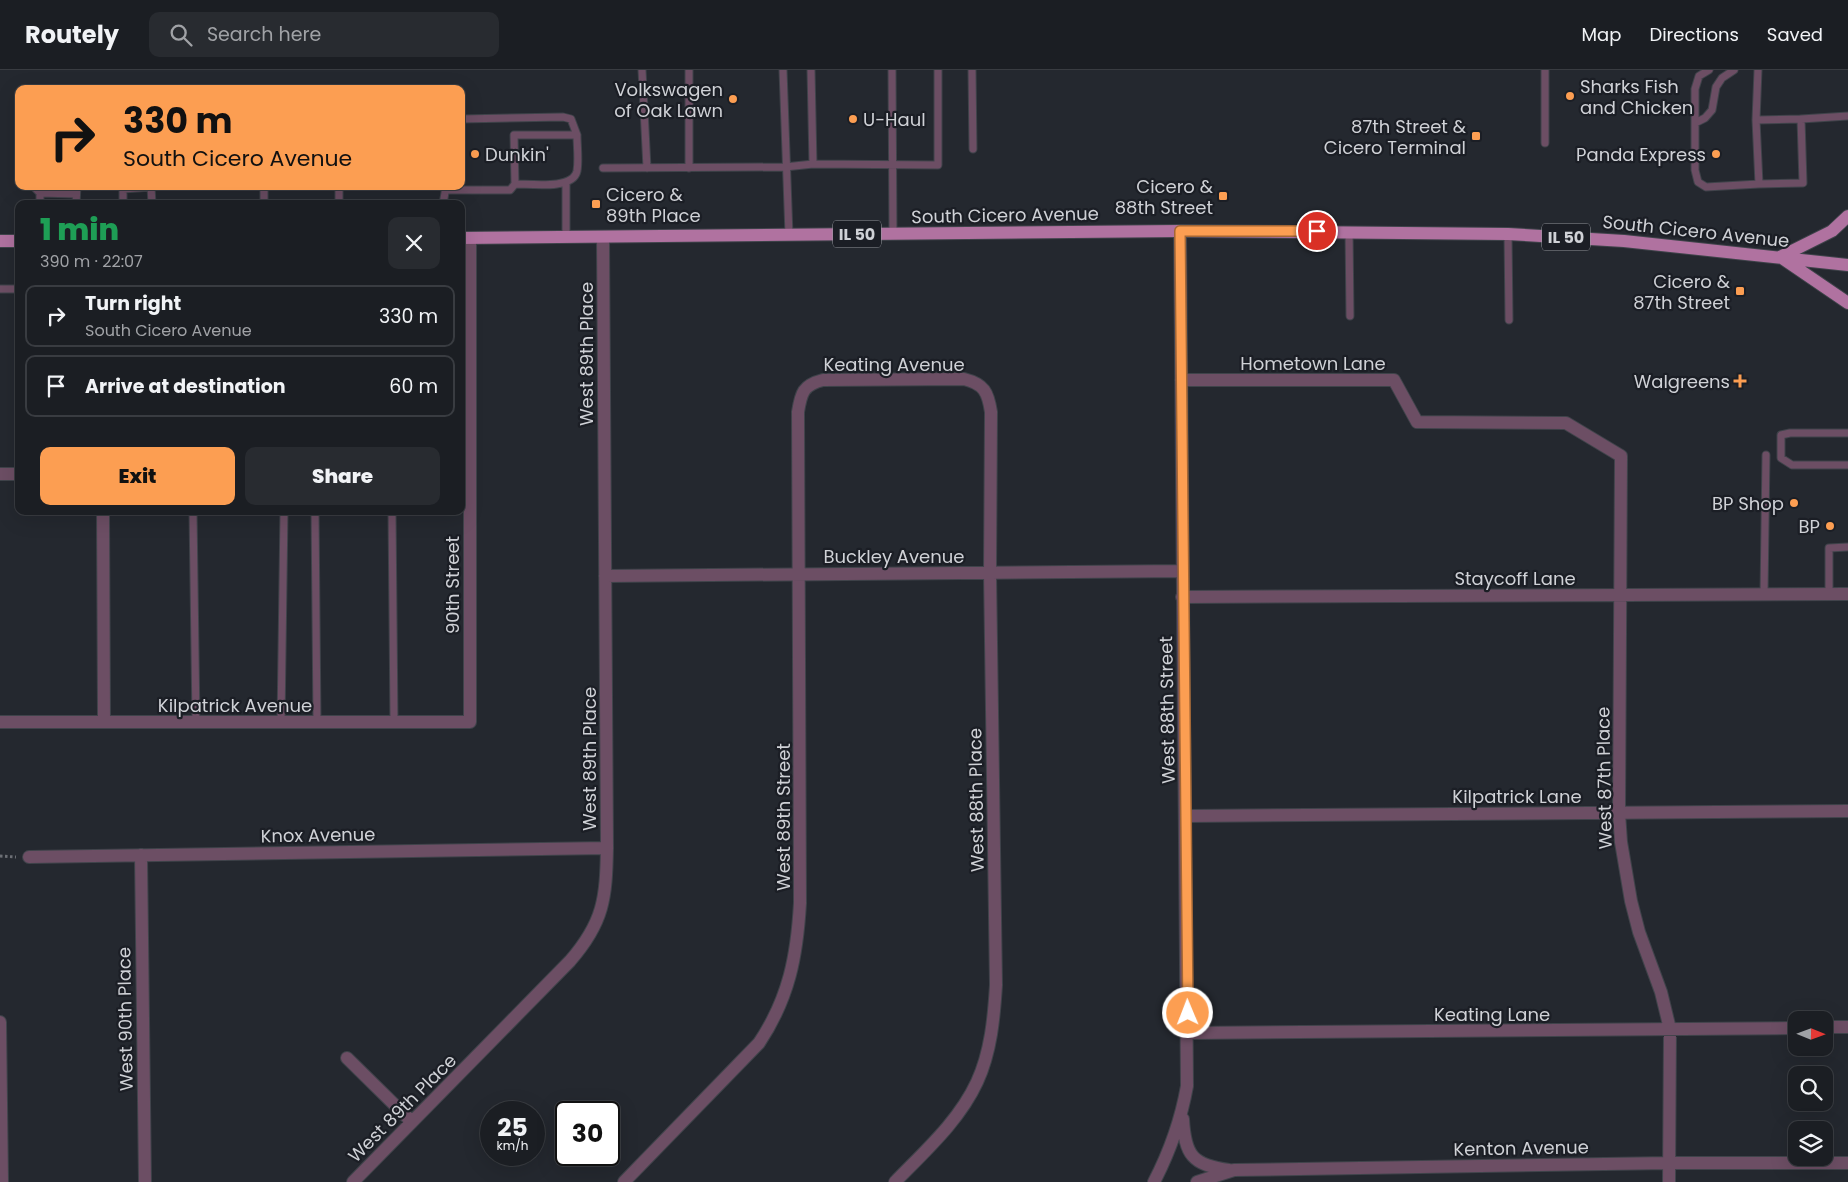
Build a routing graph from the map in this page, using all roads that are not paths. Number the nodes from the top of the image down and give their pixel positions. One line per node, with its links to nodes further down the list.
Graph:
1 (642, 70): 24 (lane)
2 (689, 70): 25 (lane)
3 (783, 70): 22 (lane)
4 (811, 70): 20 (lane)
5 (892, 70): 21 (lane)
6 (938, 70): 21 (lane)
7 (972, 70): 19 (lane)
8 (1545, 70): 18 (lane)
9 (1709, 70): 16 (lane)
10 (1734, 70): 16 (lane)
11 (1758, 70): 15 (lane)
12 (1848, 116): 13 (lane)
13 (1801, 119): 15 (lane); 28 (lane)
14 (465, 120): 17 (lane)
15 (1756, 120): 28 (lane)
16 (1695, 124): 28 (lane)
17 (577, 135): 26 (lane); 27 (lane)
18 (1545, 143)
19 (973, 149)
20 (813, 164): 21 (lane); 22 (lane)
21 (893, 165): 33 (lane)
22 (785, 167): 25 (lane); 35 (lane)
23 (603, 168): 24 (lane)
24 (646, 168): 25 (lane)
25 (689, 168)
26 (515, 184): 27 (lane); 29 (lane)
27 (566, 184): 36 (lane)
28 (1759, 184)
29 (465, 189)
30 (1848, 216): 41 (main road)
31 (1180, 231): 32 (main road, South Cicero Avenue / IL 50); 33 (main road, South Cicero Avenue / IL 50); 49 (street, West 88th Street)
32 (1349, 231): 34 (main road, South Cicero Avenue / IL 50); 46 (lane)
33 (893, 234): 35 (main road, South Cicero Avenue / IL 50)
34 (1508, 234): 41 (main road, South Cicero Avenue / IL 50); 47 (lane)
35 (789, 235): 37 (main road, South Cicero Avenue / IL 50)
36 (566, 237): 37 (main road, South Cicero Avenue / IL 50); 38 (main road, South Cicero Avenue / IL 50)
37 (603, 237): 68 (street, West 89th Place)
38 (465, 238): 48 (street, 90th Street)
39 (0, 241): 40 (main road)
40 (15, 241)
41 (1780, 257): 42 (main road, South Cicero Avenue / IL 50); 45 (main road)
42 (1848, 264)
43 (0, 289): 44 (lane)
44 (15, 289)
45 (1848, 302)
46 (1350, 316)
47 (1509, 320)
48 (465, 346): 56 (street, 90th Street)
49 (1181, 380): 54 (street, Hometown Lane); 65 (street, West 88th Street)
50 (983, 387): 51 (street, Keating Avenue); 66 (street, West 88th Place)
51 (805, 389): 67 (street, West 89th Street)
52 (1848, 433): 55 (lane)
53 (1766, 455): 70 (lane)
54 (1621, 456): 69 (street, West 87th Place)
55 (1848, 465)
56 (465, 472): 80 (street, 90th Street)
57 (0, 474): 58 (street)
58 (15, 474)
59 (102, 515): 75 (street)
60 (193, 515): 76 (lane)
61 (284, 515): 77 (lane)
62 (315, 515): 78 (lane)
63 (392, 515): 79 (lane)
64 (1848, 547): 71 (lane)
65 (1182, 571): 66 (street, Buckley Avenue); 73 (street, West 88th Street)
66 (990, 573): 67 (street, Buckley Avenue); 104 (street, West 88th Place)
67 (799, 574): 68 (street, Buckley Avenue); 103 (street, West 89th Street)
68 (605, 576): 84 (street, West 89th Place)
69 (1621, 594): 70 (street, Staycoff Lane); 73 (street, Staycoff Lane); 82 (street, West 87th Place)
70 (1764, 594): 71 (street, Staycoff Lane)
71 (1829, 594): 72 (street, Staycoff Lane)
72 (1848, 594)
73 (1182, 597): 83 (street, West 88th Street)
74 (0, 722): 75 (street, Kilpatrick Avenue)
75 (104, 722): 76 (street, Kilpatrick Avenue)
76 (196, 722): 77 (street, Kilpatrick Avenue)
77 (281, 722): 78 (street, Kilpatrick Avenue)
78 (317, 722): 79 (street, Kilpatrick Avenue)
79 (394, 722): 80 (street, Kilpatrick Avenue)
80 (470, 722)
81 (1848, 811): 82 (street, Kilpatrick Lane)
82 (1619, 812): 83 (street, Kilpatrick Lane); 91 (street, West 87th Place)
83 (1186, 816): 92 (street, West 88th Street)
84 (607, 848): 85 (street, Knox Avenue); 96 (street, West 89th Place)
85 (141, 855): 86 (street, Knox Avenue); 101 (street, West 90th Place)
86 (29, 857)
87 (0, 1022): 94 (street)
88 (1833, 1027): 89 (street)
89 (1848, 1027)
90 (1788, 1028): 91 (street, Keating Lane)
91 (1670, 1029): 92 (street, Keating Lane); 97 (street, West 87th Place)
92 (1188, 1033): 95 (street, West 88th Street)
93 (347, 1058): 96 (street)
94 (0, 1086): 100 (street)
95 (1182, 1110): 99 (street); 105 (street, West 88th Street)
96 (412, 1122): 102 (street, West 89th Place)
97 (1669, 1163): 98 (street, Kenton Avenue); 99 (street, Kenton Avenue); 107 (street, West 87th Place)
98 (1848, 1163)
99 (1234, 1170): 106 (street, Kenton Avenue)
100 (2, 1182)
101 (144, 1182)
102 (353, 1182)
103 (624, 1182)
104 (895, 1182)
105 (1154, 1182)
106 (1197, 1182)
107 (1669, 1182)

